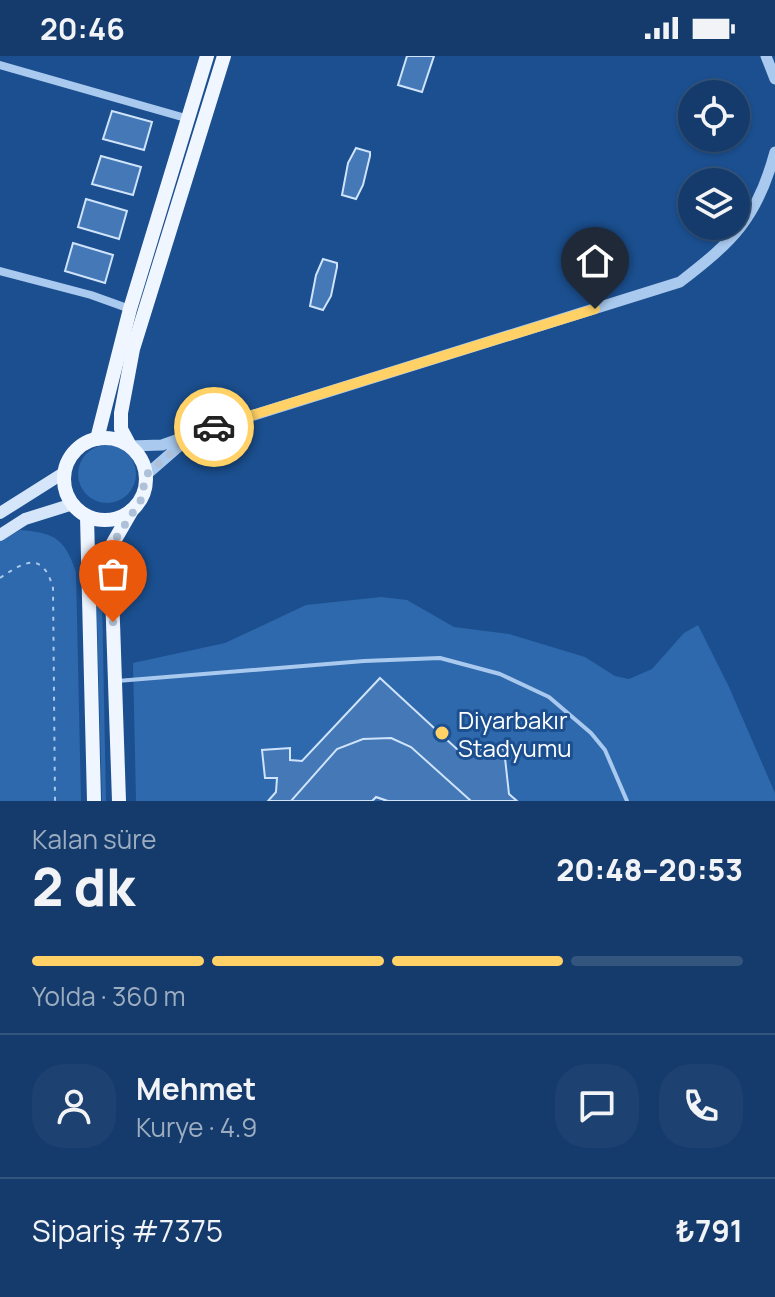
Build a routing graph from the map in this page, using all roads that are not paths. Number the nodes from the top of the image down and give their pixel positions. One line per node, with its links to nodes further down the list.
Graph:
1 (207, 56): 6 (main road)
2 (224, 56): 12 (main road)
3 (766, 56): 5 (street)
4 (0, 65): 6 (street)
5 (775, 79)
6 (189, 119): 9 (main road)
7 (775, 152): 10 (street)
8 (0, 271): 9 (street)
9 (130, 309): 11 (main road)
10 (193, 434): 12 (street); 14 (street)
11 (97, 439): 12 (main road); 13 (main road)
12 (130, 446): 14 (main road)
13 (65, 472): 15 (main road); 17 (main road)
14 (146, 475): 16 (main road)
15 (73, 504): 18 (main road); 19 (main road)
16 (132, 510): 18 (main road); 20 (main road)
17 (0, 513)
18 (87, 516): 21 (main road)
19 (0, 535)
20 (115, 681): 22 (main road); 23 (lane)
21 (94, 801)
22 (119, 801)
23 (627, 801)

